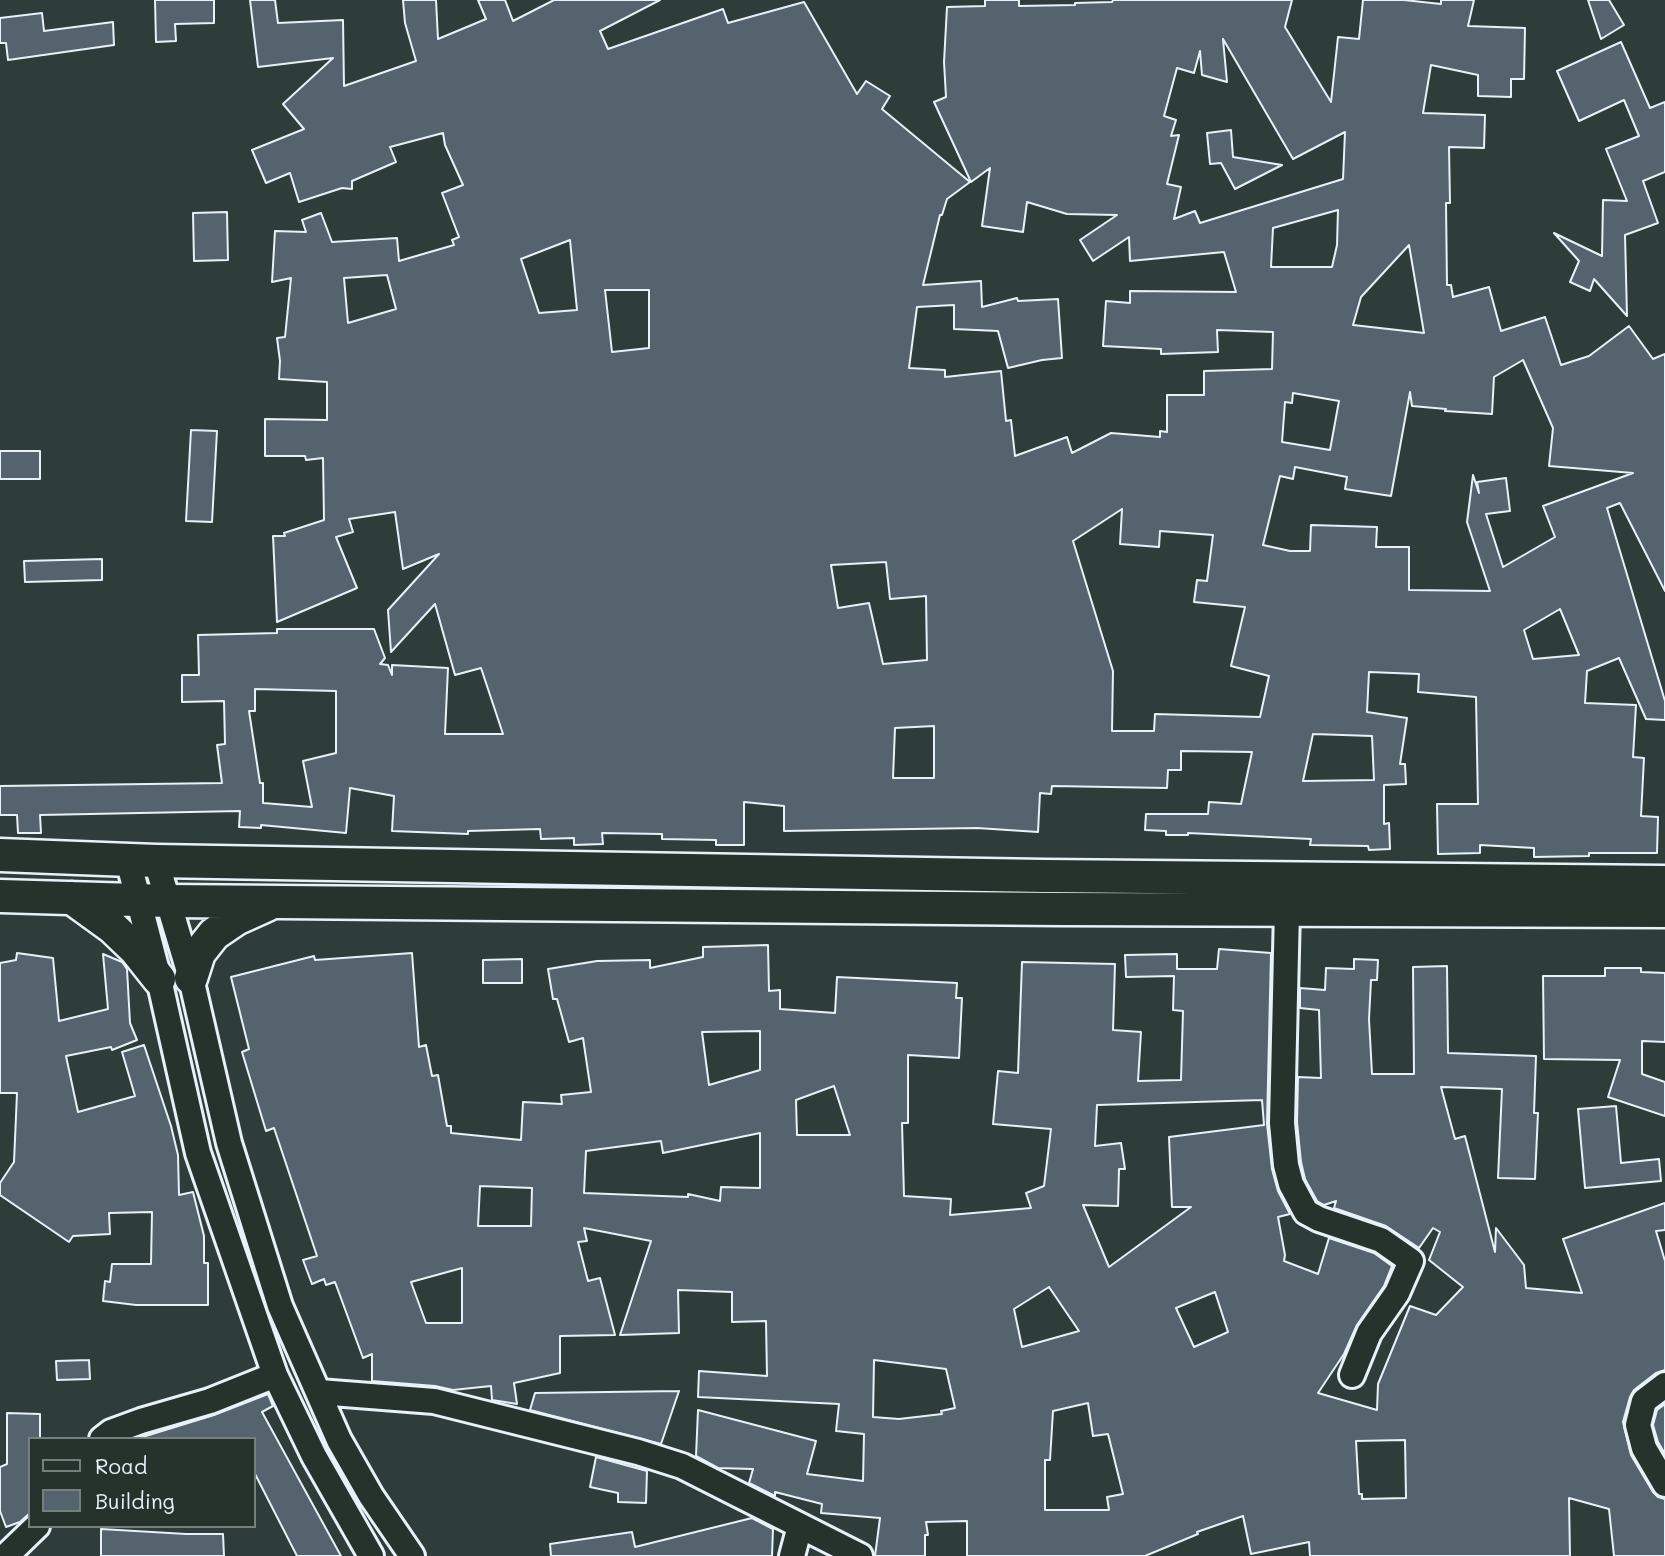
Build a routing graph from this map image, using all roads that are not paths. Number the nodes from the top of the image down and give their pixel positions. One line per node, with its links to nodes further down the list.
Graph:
1 (0, 855): 2 (main road)
2 (142, 860): 3 (main road); 6 (street)
3 (1665, 882)
4 (0, 896): 5 (main road)
5 (72, 898): 6 (main road); 11 (main road)
6 (153, 900): 7 (main road); 10 (street); 11 (street)
7 (275, 902): 8 (main road); 10 (main road)
8 (1287, 910): 9 (main road); 13 (street)
9 (1665, 911)
10 (191, 978): 15 (street)
11 (159, 979): 12 (street)
12 (275, 1375): 16 (street); 21 (street)
13 (1352, 1375)
14 (1665, 1385): 17 (street)
15 (319, 1392): 18 (street); 22 (street)
16 (105, 1437)
17 (1665, 1484)
18 (800, 1526): 23 (street); 24 (street)
19 (35, 1528): 20 (street)
20 (6, 1556)
21 (371, 1556)
22 (412, 1556)
23 (792, 1556)
24 (860, 1556)

